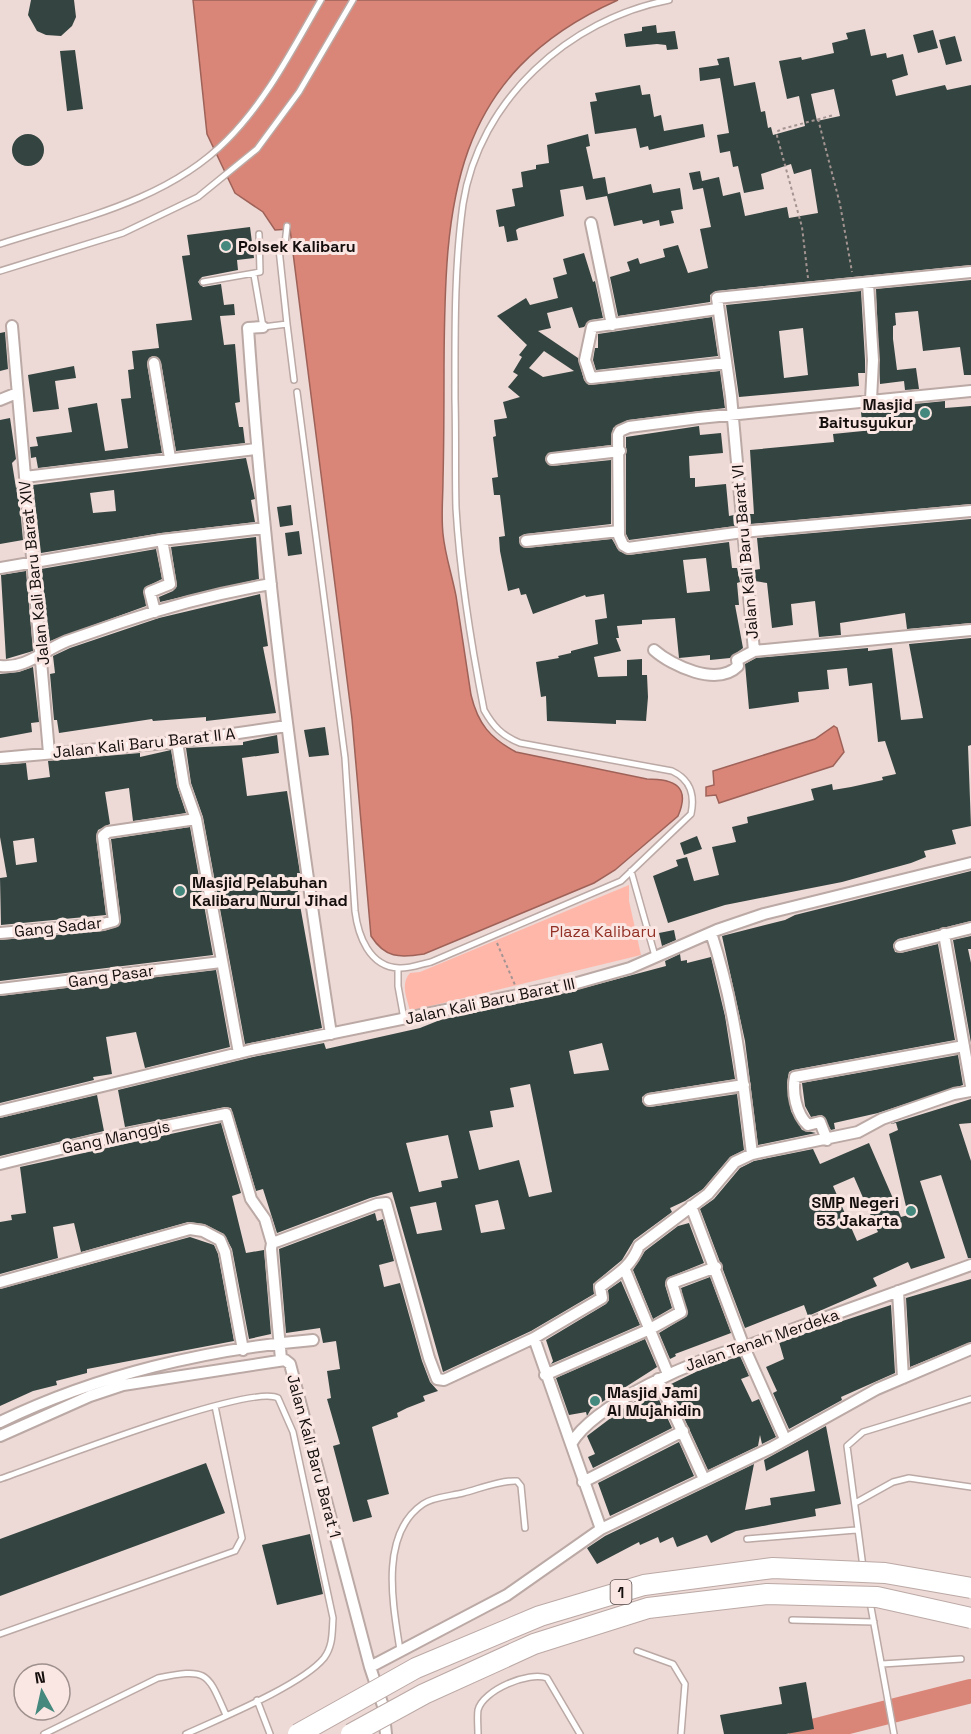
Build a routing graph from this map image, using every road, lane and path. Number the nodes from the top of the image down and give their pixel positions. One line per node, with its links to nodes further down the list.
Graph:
1 (321, 0): 9 (lane)
2 (353, 0): 10 (lane)
3 (669, 0): 57 (lane)
4 (834, 115): 5 (path)
5 (818, 118): 15 (path); 16 (path)
6 (591, 223): 19 (street)
7 (287, 226): 18 (lane)
8 (259, 234): 12 (lane)
9 (0, 244)
10 (0, 271)
11 (971, 272): 14 (street)
12 (254, 274): 13 (lane); 21 (lane)
13 (203, 282)
14 (868, 283): 15 (street); 29 (street)
15 (853, 284): 16 (street)
16 (809, 287): 17 (street)
17 (717, 309): 19 (street); 23 (street, Jalan Kali Baru Barat VI)
18 (287, 324): 21 (lane); 24 (lane)
19 (612, 325): 23 (street)
20 (12, 326): 27 (street, Jalan Kali Baru Barat XIV)
21 (263, 327): 31 (street)
22 (154, 363): 33 (street)
23 (726, 363): 30 (street, Jalan Kali Baru Barat VI)
24 (294, 380)
25 (971, 391): 29 (street)
26 (297, 392): 66 (lane)
27 (17, 393): 28 (street); 35 (street, Jalan Kali Baru Barat XIV)
28 (0, 400)
29 (871, 400): 30 (street)
30 (732, 414): 32 (street); 39 (street, Jalan Kali Baru Barat VI)
31 (256, 449): 33 (street); 37 (street)
32 (620, 452): 34 (street); 38 (street)
33 (170, 458): 35 (street)
34 (552, 459)
35 (25, 477): 42 (street, Jalan Kali Baru Barat XIV)
36 (971, 511): 39 (street)
37 (265, 528): 40 (street); 44 (street)
38 (619, 531): 39 (street); 41 (street)
39 (743, 532): 48 (street, Jalan Kali Baru Barat VI)
40 (162, 540): 42 (street); 45 (street)
41 (526, 541)
42 (33, 562): 43 (street); 49 (street, Jalan Kali Baru Barat XIV)
43 (0, 568)
44 (271, 584): 45 (street); 51 (street)
45 (155, 612): 49 (street)
46 (971, 630): 48 (street, Jalan Kali Baru Barat VI)
47 (654, 650): 48 (street)
48 (754, 651)
49 (42, 653): 50 (street); 53 (street, Jalan Kali Baru Barat XIV)
50 (0, 666)
51 (287, 726): 52 (street, Jalan Kali Baru Barat II A); 70 (street)
52 (177, 742): 53 (street, Jalan Kali Baru Barat II A); 55 (street)
53 (49, 753): 54 (street, Jalan Kali Baru Barat II A)
54 (0, 758)
55 (196, 819): 59 (street, Gang Sadar); 65 (street)
56 (971, 863): 60 (street, Jalan Kali Baru Barat III)
57 (631, 871): 64 (lane); 66 (lane)
58 (971, 928): 61 (street)
59 (0, 933)
60 (711, 933): 64 (street, Jalan Kali Baru Barat III); 73 (street)
61 (944, 934): 63 (street); 71 (street)
62 (496, 943): 68 (path)
63 (900, 946)
64 (655, 958): 68 (street, Jalan Kali Baru Barat III)
65 (221, 962): 67 (street, Gang Pasar); 72 (street)
66 (398, 969): 69 (lane)
67 (0, 989)
68 (520, 995): 69 (street, Jalan Kali Baru Barat III)
69 (404, 1019): 70 (street, Jalan Kali Baru Barat III)
70 (331, 1034): 72 (street, Jalan Kali Baru Barat III)
71 (967, 1048): 74 (street); 78 (street)
72 (239, 1053): 77 (street, Jalan Kali Baru Barat III)
73 (744, 1085): 76 (street); 79 (street)
74 (971, 1086)
75 (971, 1091): 78 (street)
76 (649, 1100)
77 (0, 1110)
78 (827, 1140): 79 (street)
79 (752, 1154): 81 (street)
80 (0, 1164): 82 (street, Gang Manggis)
81 (691, 1206): 84 (street); 85 (street)
82 (272, 1243): 89 (street); 91 (street)
83 (971, 1265): 87 (street, Jalan Tanah Merdeka)
84 (716, 1267): 88 (street); 92 (street)
85 (625, 1270): 88 (street); 89 (street)
86 (0, 1282): 94 (street)
87 (898, 1291): 92 (street, Jalan Tanah Merdeka); 98 (street)
88 (650, 1329): 96 (street); 97 (street)
89 (534, 1338): 96 (street)
90 (314, 1340): 91 (street)
91 (281, 1343): 94 (street); 95 (street)
92 (744, 1347): 97 (street, Jalan Tanah Merdeka); 104 (street)
93 (971, 1349): 98 (street)
94 (243, 1350): 101 (street)
95 (281, 1359): 103 (street, Jalan Kali Baru Barat 1); 126 (street, Jalan Kali Baru Barat 1)
96 (545, 1375): 105 (street)
97 (663, 1377): 102 (street); 105 (street, Jalan Tanah Merdeka)
98 (903, 1378): 104 (street)
99 (971, 1399): 110 (lane)
100 (215, 1406): 106 (lane); 121 (lane); 127 (lane)
101 (0, 1422)
102 (683, 1431): 107 (street); 108 (street)
103 (0, 1436)
104 (785, 1439): 107 (street)
105 (571, 1444): 108 (street)
106 (0, 1479)
107 (704, 1479): 112 (street)
108 (583, 1482): 112 (street)
109 (971, 1487): 110 (lane)
110 (857, 1502): 113 (lane)
111 (525, 1528): 122 (lane)
112 (601, 1529): 122 (street)
113 (856, 1530): 114 (lane); 115 (lane)
114 (747, 1539)
115 (865, 1576)
116 (867, 1587): 120 (lane)
117 (971, 1588): 132 (highway, 1, bridge)
118 (971, 1618): 133 (highway, 1, bridge)
119 (792, 1620): 120 (lane)
120 (874, 1622): 125 (lane)
121 (0, 1634)
122 (400, 1650): 126 (street)
123 (637, 1651): 137 (lane)
124 (961, 1659): 125 (lane)
125 (882, 1664): 138 (lane)
126 (369, 1667): 134 (street, Jalan Kali Baru Barat 1)
127 (257, 1700): 128 (lane); 131 (lane)
128 (226, 1716): 129 (lane); 130 (lane)
129 (44, 1734)
130 (186, 1734)
131 (270, 1734)
132 (298, 1734)
133 (351, 1734)
134 (386, 1734)
135 (478, 1734): 136 (lane)
136 (579, 1734)
137 (681, 1734)
138 (894, 1734)

